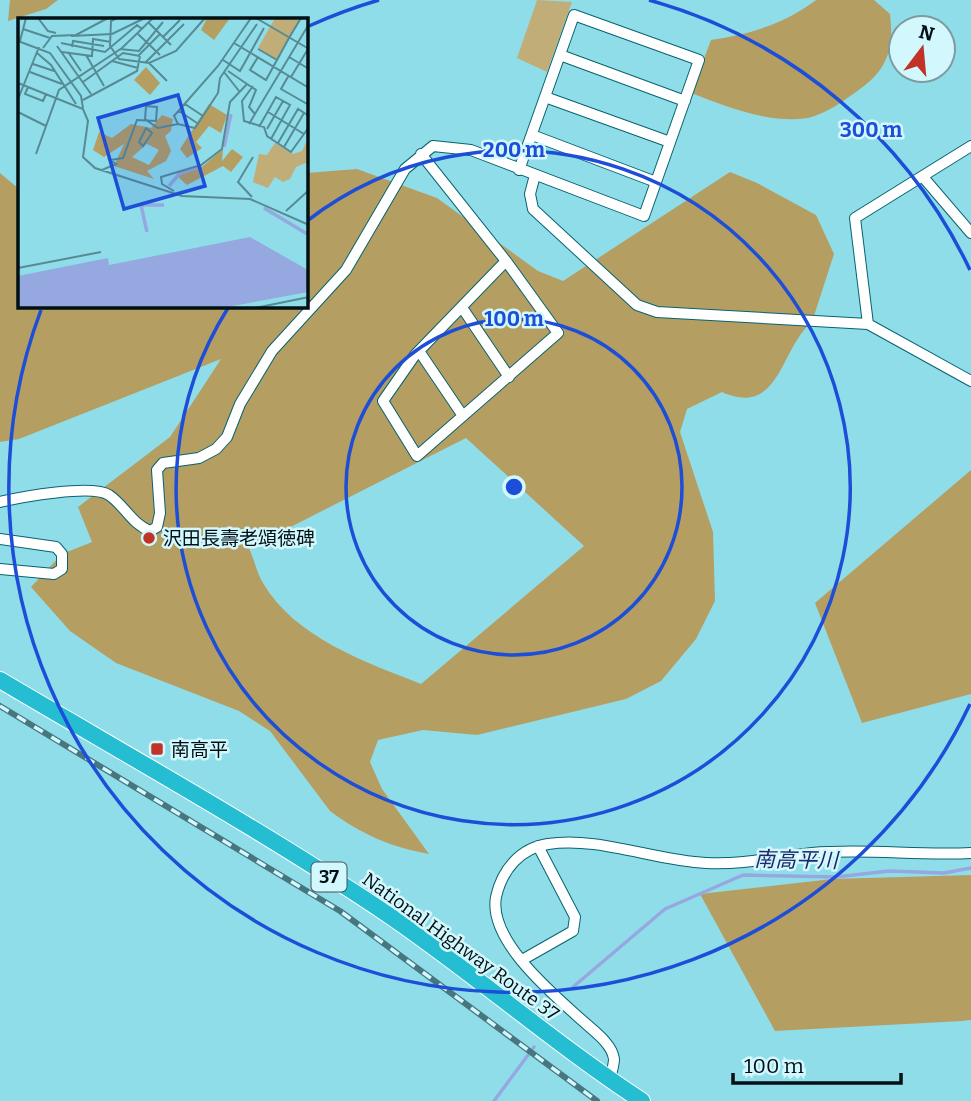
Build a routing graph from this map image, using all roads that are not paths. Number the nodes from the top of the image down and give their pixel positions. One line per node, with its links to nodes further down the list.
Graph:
1 (560, 55): 2 (street); 3 (street); 3 (street)
2 (545, 97): 4 (street); 5 (street)
3 (685, 101): 5 (street)
4 (532, 135): 8 (street); 11 (street)
5 (670, 142): 11 (street)
6 (971, 146): 10 (street)
7 (421, 154): 8 (street); 13 (street); 20 (street)
8 (519, 170): 9 (street)
9 (535, 175): 11 (street); 15 (street)
10 (923, 177): 12 (street); 15 (street)
11 (656, 182)
12 (971, 233)
13 (506, 261): 14 (street); 17 (street)
14 (463, 309): 16 (street); 17 (street)
15 (868, 324): 18 (street)
16 (419, 351): 19 (street); 19 (street)
17 (509, 377): 19 (street)
18 (971, 381)
19 (463, 416)
20 (0, 502)
21 (0, 539): 22 (street)
22 (0, 569)
23 (0, 680): 27 (highway, National Highway Route 37 / 37)
24 (538, 846): 25 (street); 26 (street); 26 (street)
25 (971, 853)
26 (522, 960): 27 (street)
27 (610, 1080): 28 (highway, National Highway Route 37 / 37)
28 (642, 1101)

